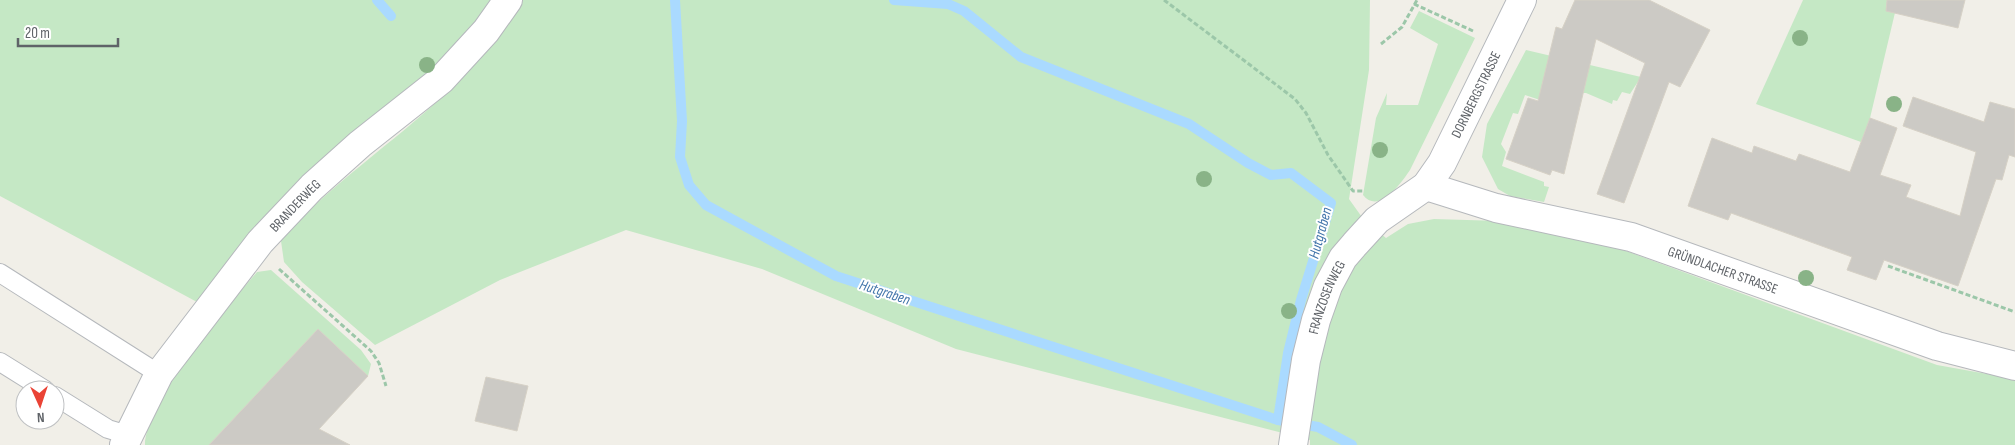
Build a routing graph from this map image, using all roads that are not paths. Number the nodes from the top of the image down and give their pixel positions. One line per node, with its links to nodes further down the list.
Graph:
1 (508, 0): 7 (street, BRANDERWEG)
2 (1522, 0): 3 (street, DORNBERGSTRASSE)
3 (1426, 186): 6 (street, GRÜNDLACHER STRASSE); 10 (street, FRANZOSENWEG)
4 (2, 277): 7 (lane)
5 (0, 362): 8 (lane)
6 (2015, 366)
7 (159, 374): 11 (street, BRANDERWEG)
8 (29, 380)
9 (65, 402): 11 (lane)
10 (1294, 439)
11 (126, 440)

